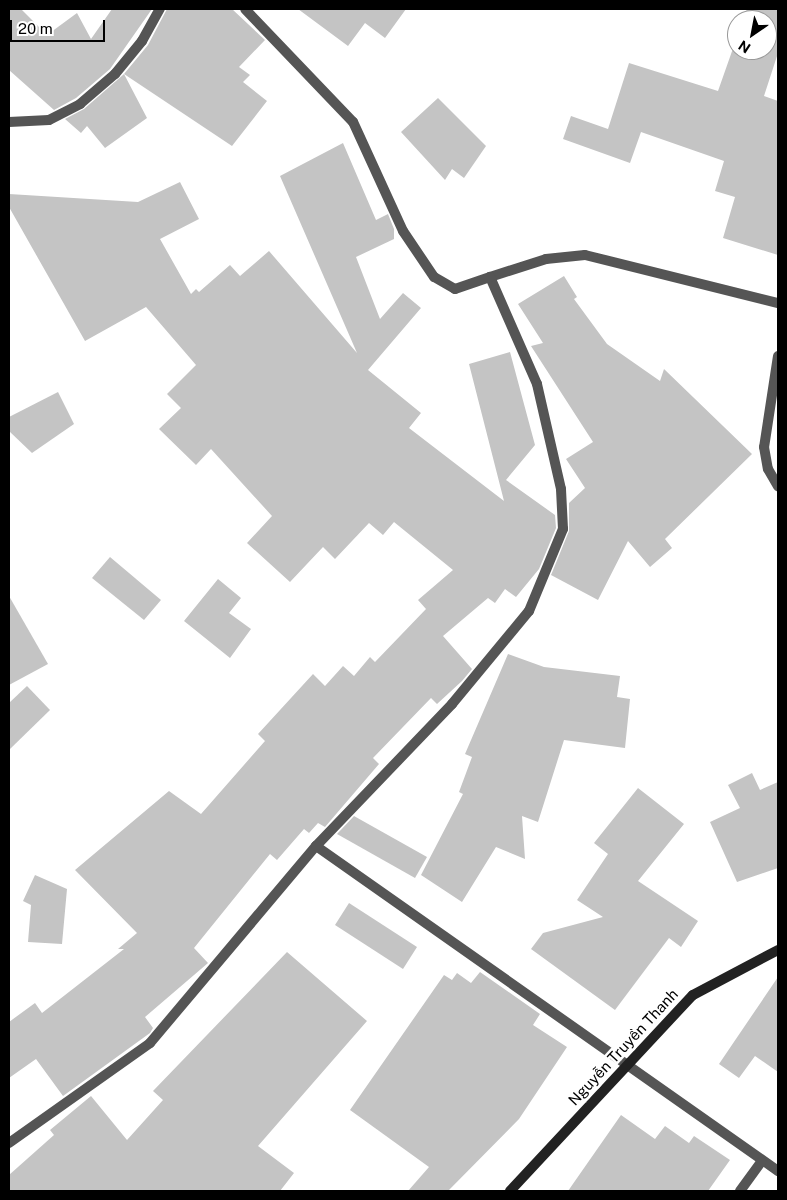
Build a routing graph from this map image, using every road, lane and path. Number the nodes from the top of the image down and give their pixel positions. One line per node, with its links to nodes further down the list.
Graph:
1 (160, 9): 3 (street)
2 (244, 9): 4 (street)
3 (9, 122)
4 (490, 277): 5 (street); 8 (street)
5 (778, 303)
6 (778, 356): 7 (street)
7 (778, 486)
8 (316, 846): 10 (street); 11 (street)
9 (778, 950): 10 (street, Nguyễn Truyền Thanh)
10 (626, 1064): 12 (street); 14 (street, Nguyễn Truyền Thanh)
11 (9, 1143)
12 (761, 1162): 13 (street); 15 (street)
13 (778, 1171)
14 (510, 1191)
15 (740, 1191)

